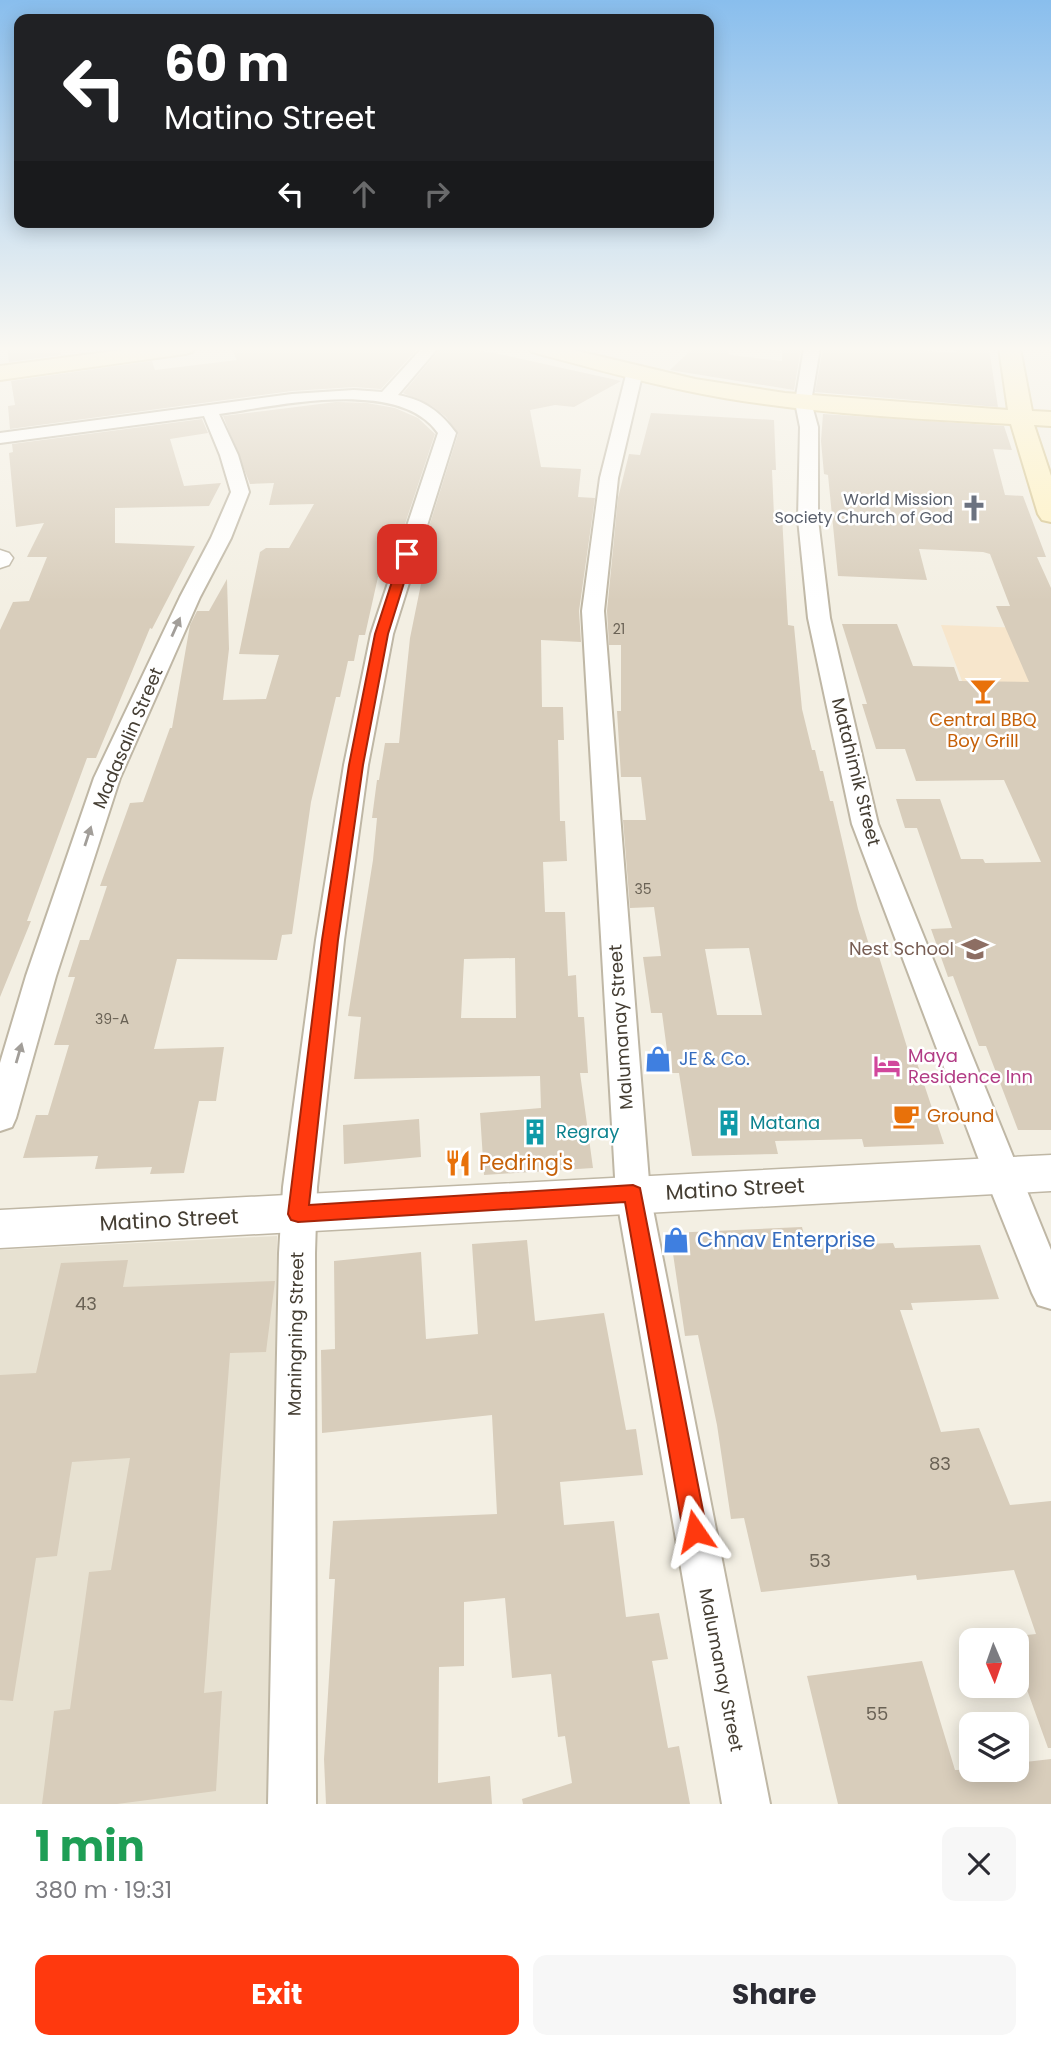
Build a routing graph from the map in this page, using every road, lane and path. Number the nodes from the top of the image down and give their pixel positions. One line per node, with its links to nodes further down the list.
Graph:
1 (42, 432): 7 (street)
2 (219, 432): 9 (street, Madasalin Street, one-way to 2)
3 (446, 432): 13 (street, Maningning Street)
4 (620, 432): 12 (street, Malumanay Street)
5 (809, 432): 11 (street, Matahimik Street)
6 (1024, 432): 8 (main road)
7 (0, 438)
8 (1051, 514)
9 (0, 1118)
10 (1051, 1173): 11 (street, Matino Street)
11 (1002, 1176): 12 (street, Matino Street); 15 (street, Matahimik Street)
12 (633, 1194): 13 (street, Matino Street); 17 (street, Malumanay Street)
13 (298, 1214): 14 (street, Matino Street); 16 (street, Maningning Street)
14 (0, 1229)
15 (1051, 1293)
16 (292, 1804)
17 (746, 1804)

